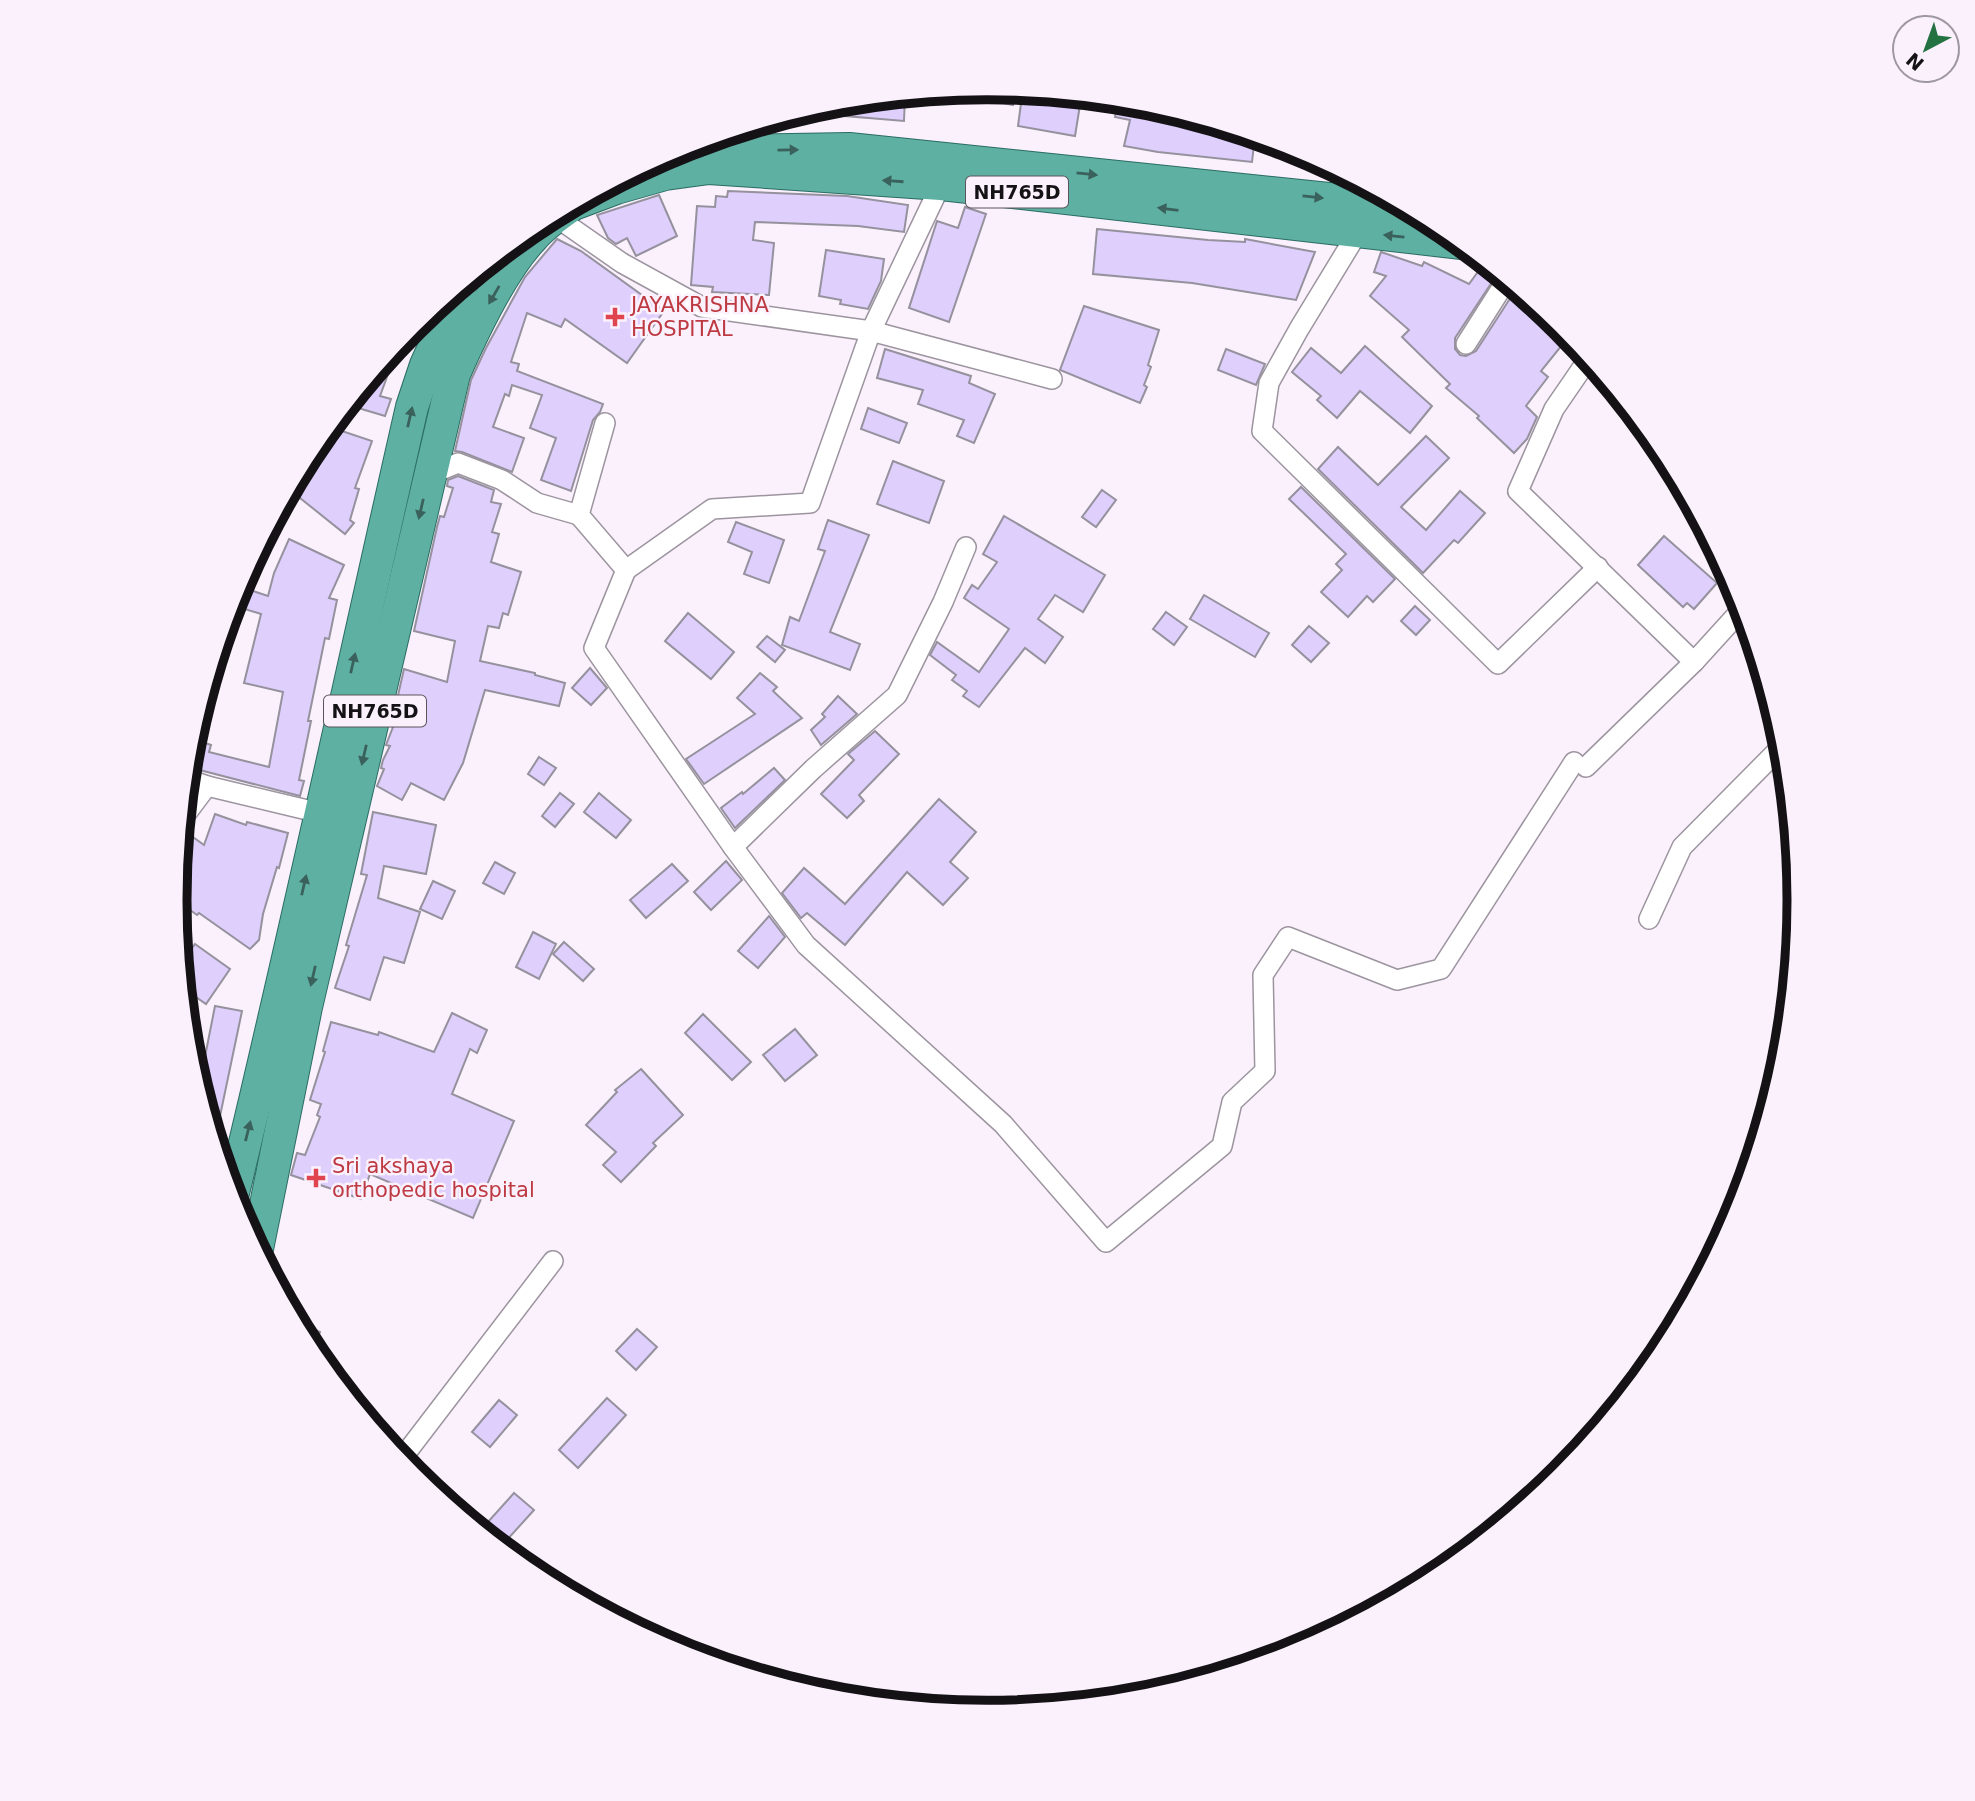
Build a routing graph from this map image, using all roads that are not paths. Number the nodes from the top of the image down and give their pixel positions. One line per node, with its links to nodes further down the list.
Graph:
1 (704, 152): 4 (highway, NH765D, one-way to 4)
2 (629, 184): 3 (highway, NH765D, one-way to 2)
3 (941, 184): 6 (highway, NH765D, one-way to 3); 11 (street)
4 (1384, 205)
5 (574, 216): 11 (street)
6 (1358, 232): 7 (highway, NH765D, one-way to 6); 19 (street)
7 (1440, 241)
8 (524, 248): 16 (highway, NH765D, one-way to 16)
9 (1502, 288): 12 (street)
10 (434, 322): 27 (highway, NH765D, one-way to 10)
11 (871, 331): 14 (street); 20 (street)
12 (1466, 344)
13 (1584, 366): 19 (street)
14 (1052, 379)
15 (606, 423): 17 (street)
16 (429, 475): 17 (street); 31 (highway, NH765D, one-way to 31)
17 (579, 515): 20 (street)
18 (966, 547): 28 (street)
19 (1598, 567): 22 (street)
20 (626, 570): 28 (street)
21 (1736, 616): 22 (street)
22 (1694, 662): 28 (street)
23 (1774, 754): 29 (street)
24 (196, 782): 25 (street)
25 (207, 786): 26 (street); 27 (street)
26 (193, 805)
27 (320, 813): 30 (highway, NH765D, one-way to 27)
28 (733, 847)
29 (1649, 919)
30 (237, 1178)
31 (260, 1234)
32 (553, 1261): 33 (street)
33 (407, 1452)

